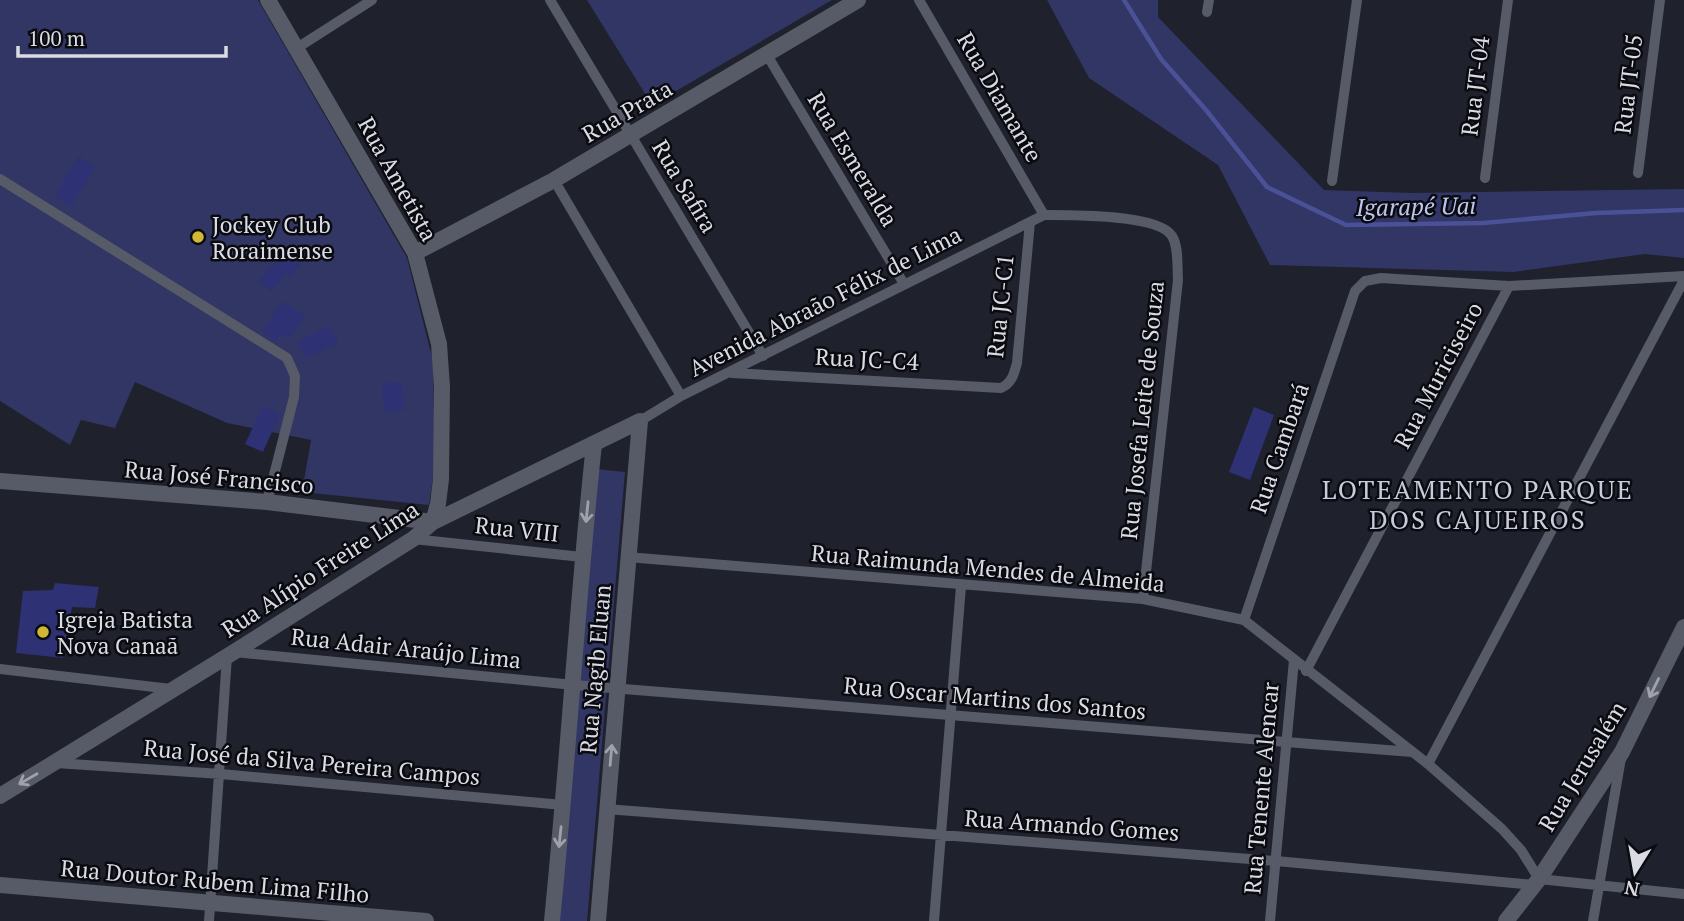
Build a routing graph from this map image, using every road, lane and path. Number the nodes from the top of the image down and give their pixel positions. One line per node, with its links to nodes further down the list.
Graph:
1 (268, 0): 9 (street, Rua Ametista)
2 (372, 0): 9 (street)
3 (550, 0): 11 (street, Rua Safira)
4 (858, 0): 10 (street, Rua Prata)
5 (919, 0): 17 (street, Rua Diamante)
6 (1357, 0): 16 (street)
7 (1508, 0): 13 (street, Rua JT-04)
8 (1660, 0): 12 (street, Rua JT-05)
9 (297, 48): 19 (street, Rua Ametista)
10 (767, 55): 11 (street, Rua Prata); 21 (street, Rua Esmeralda)
11 (630, 136): 15 (street, Rua Prata); 23 (street, Rua Safira)
12 (1638, 173)
13 (1485, 178)
14 (0, 180): 30 (street)
15 (554, 180): 19 (street, Rua Prata); 26 (street)
16 (1332, 181)
17 (1044, 215): 18 (street, Avenida Abraão Félix de Lima); 37 (street, Rua Josefa Leite de Souza)
18 (1030, 222): 21 (street, Avenida Abraão Félix de Lima); 25 (street, Rua JC-C1)
19 (415, 253): 31 (street, Rua Ametista)
20 (1684, 278): 22 (street); 52 (street)
21 (904, 285): 23 (street, Avenida Abraão Félix de Lima)
22 (1509, 285): 38 (street, Rua Cambará); 43 (street, Rua Muriciseiro)
23 (763, 356): 24 (street, Avenida Abraão Félix de Lima)
24 (731, 373): 25 (street, Rua JC-C4); 26 (street, Avenida Abraão Félix de Lima)
25 (1001, 387)
26 (681, 396): 27 (street, Avenida Abraão Félix de Lima)
27 (640, 421): 28 (street, Rua Alípio Freire Lima); 35 (street, Rua Nagib Eluan)
28 (594, 444): 31 (street, Rua Alípio Freire Lima); 34 (street, Rua Nagib Eluan, one-way to 34)
29 (0, 481): 30 (street, Rua José Francisco)
30 (267, 502): 31 (street, Rua José Francisco)
31 (433, 522): 32 (street, Rua Alípio Freire Lima); 33 (street, Rua VIII)
32 (413, 539): 33 (street, Rua VIII); 40 (street, Rua Alípio Freire Lima)
33 (449, 543): 34 (street, Rua VIII)
34 (582, 557): 44 (street, Rua Nagib Eluan)
35 (627, 557): 36 (street, Rua Raimunda Mendes de Almeida); 46 (street, Rua Nagib Eluan)
36 (961, 586): 37 (street, Rua Raimunda Mendes de Almeida); 47 (street)
37 (1143, 599): 38 (street, Rua Raimunda Mendes de Almeida)
38 (1244, 620): 41 (street, Rua Raimunda Mendes de Almeida)
39 (1684, 627): 50 (street, Rua Jerusalém, one-way to 50)
40 (231, 654): 44 (street, Rua Adair Araújo Lima); 45 (street, Rua Alípio Freire Lima); 53 (street)
41 (1294, 660): 43 (street, Rua Raimunda Mendes de Almeida); 48 (street, Rua Tenente Alencar)
42 (0, 669): 45 (street)
43 (1306, 670): 49 (street, Rua Raimunda Mendes de Almeida)
44 (573, 685): 46 (street, Rua Oscar Martins dos Santos); 55 (street, Rua Nagib Eluan)
45 (171, 689): 51 (street, Rua Alípio Freire Lima)
46 (617, 689): 47 (street, Rua Oscar Martins dos Santos); 56 (street, Rua Nagib Eluan, one-way to 46)
47 (952, 716): 48 (street, Rua Oscar Martins dos Santos); 57 (street)
48 (1287, 742): 49 (street, Rua Oscar Martins dos Santos); 58 (street, Rua Tenente Alencar)
49 (1412, 752): 52 (street, Rua Raimunda Mendes de Almeida)
50 (1622, 752): 59 (street, Rua Jerusalém); 61 (street)
51 (56, 763): 53 (street, Rua José da Silva Pereira Campos); 54 (street, Rua Alípio Freire Lima, one-way to 54)
52 (1427, 764): 59 (street, Rua Raimunda Mendes de Almeida)
53 (221, 774): 55 (street, Rua José da Silva Pereira Campos); 63 (street)
54 (0, 796)
55 (564, 805): 66 (street, Rua Nagib Eluan, one-way to 66)
56 (606, 809): 57 (street, Rua Armando Gomes); 67 (street, Rua Nagib Eluan)
57 (940, 837): 58 (street, Rua Armando Gomes); 68 (street)
58 (1276, 861): 59 (street, Rua Armando Gomes); 69 (street, Rua Tenente Alencar)
59 (1537, 882): 61 (street, Rua Armando Gomes); 70 (street, Rua Jerusalém)
60 (0, 885): 63 (street, Rua Doutor Rubem Lima Filho)
61 (1599, 886): 62 (street, Rua Armando Gomes); 71 (street)
62 (1684, 894)
63 (210, 904): 64 (street); 65 (street, Rua Doutor Rubem Lima Filho)
64 (209, 921)
65 (426, 921)
66 (552, 921)
67 (598, 921)
68 (934, 921)
69 (1270, 921)
70 (1506, 921)
71 (1593, 921)

